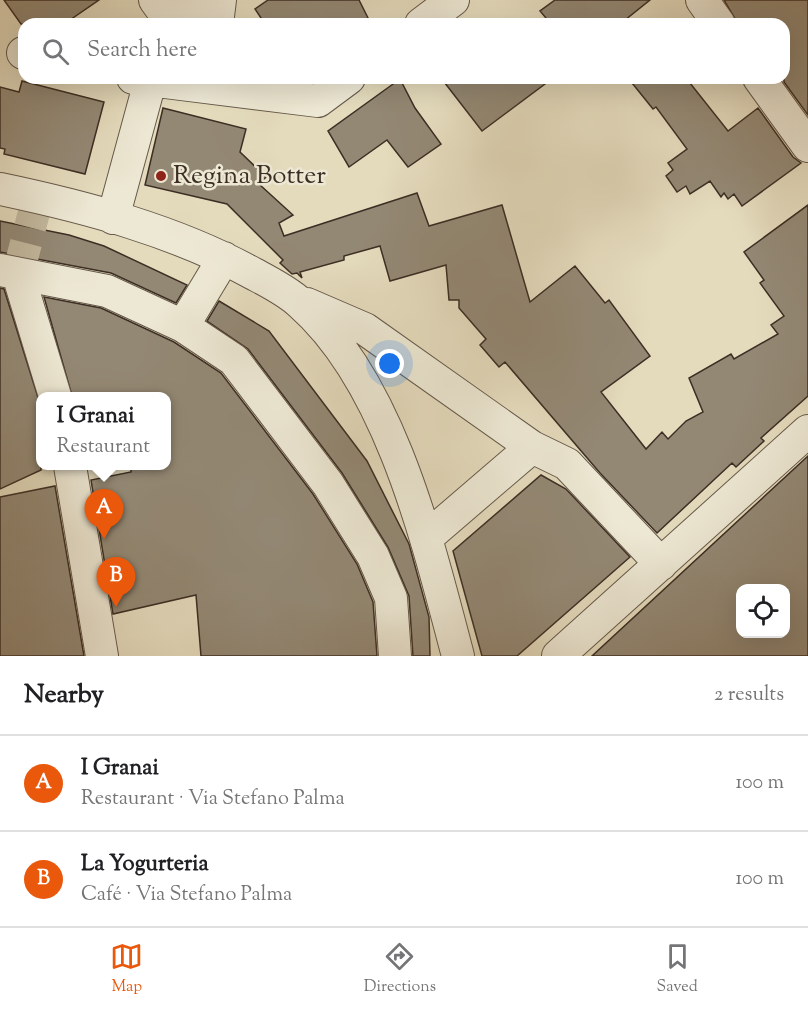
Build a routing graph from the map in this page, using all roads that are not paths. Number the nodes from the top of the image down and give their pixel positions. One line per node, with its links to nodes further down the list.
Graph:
1 (200, 0): 5 (street)
2 (220, 0): 6 (street)
3 (453, 0): 7 (street)
4 (702, 0): 8 (street)
5 (165, 15)
6 (218, 18)
7 (429, 18)
8 (715, 18)
9 (144, 84): 15 (street)
10 (221, 84): 11 (street)
11 (341, 84)
12 (763, 84): 13 (street)
13 (808, 146)
14 (0, 189): 15 (street)
15 (113, 218): 16 (street)
16 (224, 258): 18 (street); 19 (street)
17 (9, 272): 19 (street); 21 (street)
18 (300, 302): 20 (street); 22 (street)
19 (183, 326): 29 (street)
20 (415, 364): 22 (street); 24 (street)
21 (54, 392)
22 (367, 393): 26 (street)
23 (805, 440): 27 (street)
24 (532, 447): 26 (street); 27 (street)
25 (71, 470): 28 (street)
26 (426, 538): 30 (street)
27 (661, 564): 31 (street)
28 (102, 656)
29 (395, 656)
30 (458, 656)
31 (558, 656)

